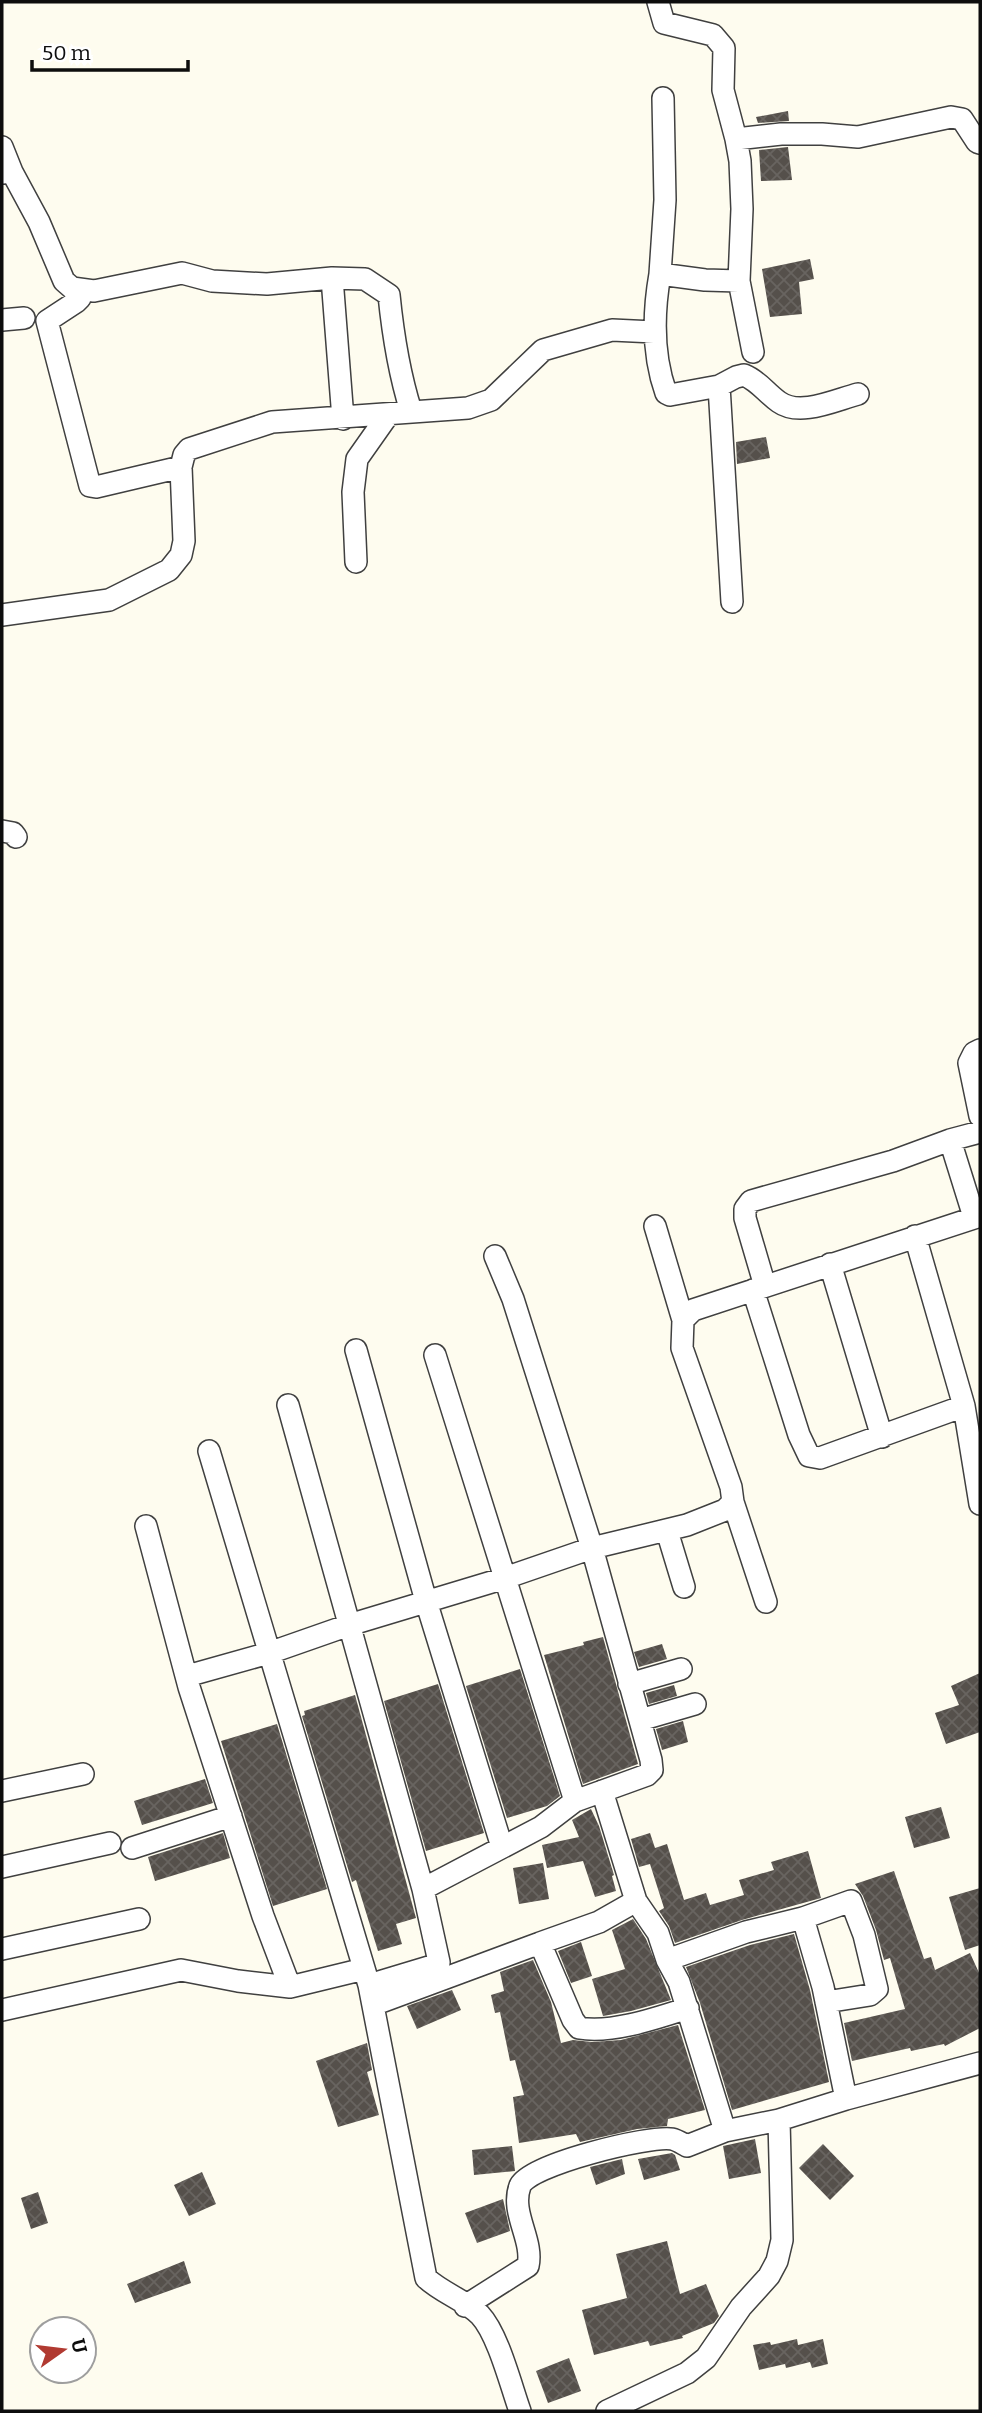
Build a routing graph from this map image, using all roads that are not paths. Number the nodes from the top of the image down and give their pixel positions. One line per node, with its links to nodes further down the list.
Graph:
1 (658, 2): 3 (street)
2 (663, 99): 7 (street)
3 (736, 139): 4 (street); 9 (street)
4 (980, 143)
5 (2, 147): 6 (street)
6 (7, 172): 10 (street)
7 (660, 274): 9 (street); 13 (street)
8 (332, 278): 10 (street); 17 (street); 19 (street)
9 (739, 281): 14 (street)
10 (82, 291): 20 (street)
11 (24, 318): 12 (street)
12 (2, 320)
13 (654, 332): 15 (street); 17 (street)
14 (753, 352)
15 (719, 386): 16 (street); 22 (street)
16 (858, 394)
17 (411, 411): 18 (street)
18 (388, 415): 19 (street); 21 (street)
19 (343, 419): 20 (street)
20 (181, 467): 23 (street)
21 (356, 562)
22 (732, 603)
23 (2, 615)
24 (980, 1050): 25 (street)
25 (980, 1116)
26 (980, 1132): 27 (street)
27 (950, 1140): 28 (street); 33 (street)
28 (977, 1217): 30 (street)
29 (656, 1226): 34 (street)
30 (915, 1236): 32 (street); 38 (street)
31 (495, 1256): 45 (street)
32 (830, 1264): 33 (street); 39 (street)
33 (759, 1288): 34 (street); 39 (street)
34 (683, 1320): 41 (street)
35 (356, 1350): 48 (street)
36 (435, 1355): 46 (street)
37 (288, 1405): 50 (street)
38 (964, 1406): 39 (street); 42 (street)
39 (882, 1437)
40 (209, 1451): 51 (street)
41 (733, 1502): 44 (street); 49 (street)
42 (980, 1504)
43 (146, 1526): 53 (street)
44 (667, 1531): 45 (street); 47 (street)
45 (592, 1548): 46 (street); 54 (street)
46 (505, 1578): 48 (street); 60 (street)
47 (684, 1587)
48 (426, 1601): 50 (street); 63 (street)
49 (766, 1602)
50 (349, 1625): 51 (street); 66 (street)
51 (269, 1653): 53 (street); 74 (street)
52 (681, 1669): 54 (street)
53 (187, 1676): 61 (street)
54 (629, 1684): 56 (street)
55 (695, 1704): 56 (street)
56 (640, 1720): 59 (street)
57 (83, 1773): 58 (street)
58 (2, 1791)
59 (602, 1791): 60 (street); 67 (street)
60 (575, 1801): 63 (street)
61 (230, 1816): 64 (street); 73 (street)
62 (110, 1843): 65 (street)
63 (502, 1847): 66 (street)
64 (132, 1848)
65 (2, 1867)
66 (423, 1889): 74 (street)
67 (636, 1901): 70 (street); 72 (street)
68 (803, 1918): 72 (street); 75 (street); 75 (street)
69 (139, 1919): 71 (street)
70 (540, 1943): 74 (street); 76 (street)
71 (2, 1949)
72 (667, 1960): 76 (street)
73 (290, 1987): 74 (street); 77 (street)
74 (369, 1987): 82 (street)
75 (826, 2002): 79 (street)
76 (688, 2008): 81 (street)
77 (2, 2010)
78 (980, 2063): 79 (street)
79 (846, 2099): 80 (street)
80 (779, 2120): 81 (street); 84 (street)
81 (725, 2131): 82 (street)
82 (466, 2305): 83 (street)
83 (520, 2411)
84 (607, 2411)

